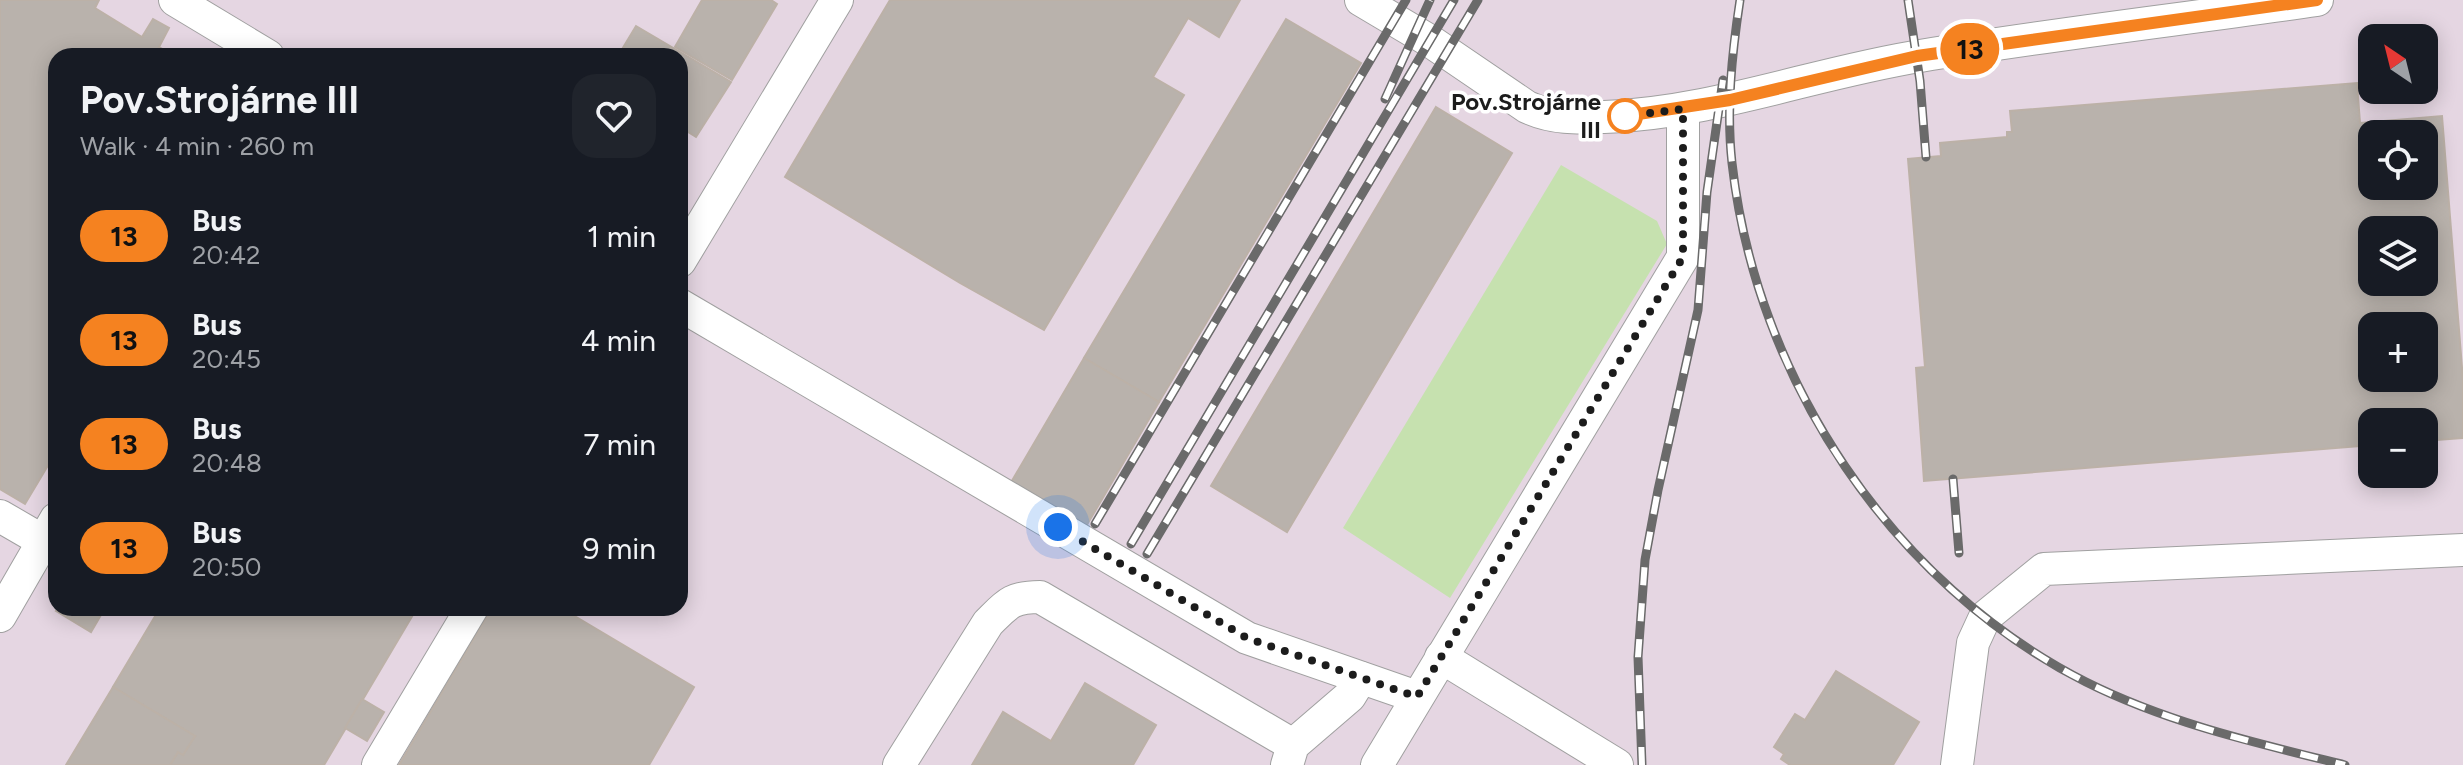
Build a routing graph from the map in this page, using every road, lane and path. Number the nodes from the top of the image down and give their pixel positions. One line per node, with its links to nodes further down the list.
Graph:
1 (175, 0): 5 (lane)
2 (837, 0): 7 (lane)
3 (1361, 0): 6 (lane)
4 (2317, 0): 6 (lane)
5 (255, 48)
6 (1683, 109): 15 (lane)
7 (688, 248)
8 (688, 310): 16 (lane)
9 (0, 516): 10 (lane)
10 (48, 529)
11 (48, 533): 13 (lane)
12 (2463, 550): 23 (lane)
13 (0, 616)
14 (467, 616): 19 (lane)
15 (1441, 657): 17 (lane); 22 (lane)
16 (1361, 678): 17 (lane); 18 (lane)
17 (1417, 697): 21 (lane)
18 (1290, 755): 20 (lane)
19 (378, 765)
20 (899, 765)
21 (1377, 765)
22 (1617, 765)
23 (1957, 765)

